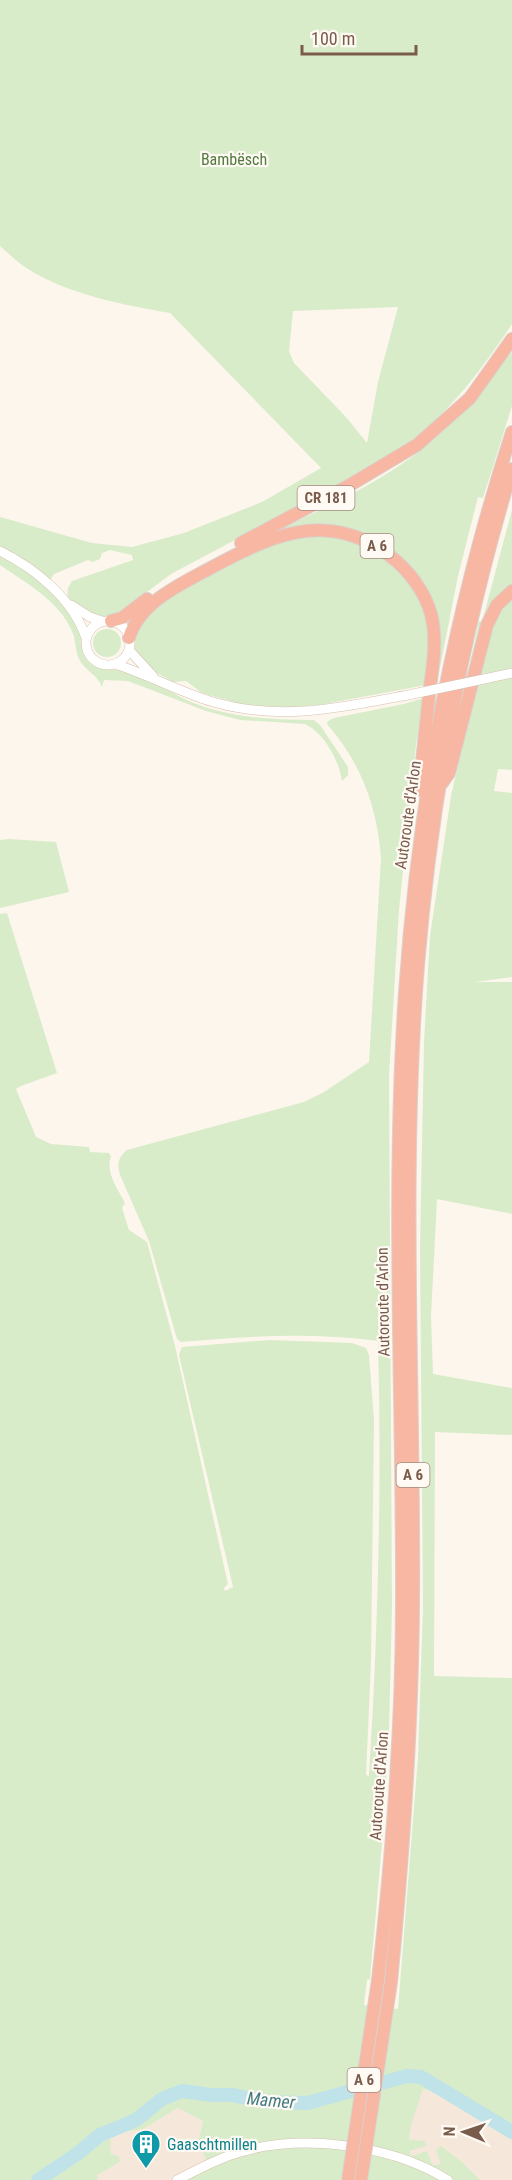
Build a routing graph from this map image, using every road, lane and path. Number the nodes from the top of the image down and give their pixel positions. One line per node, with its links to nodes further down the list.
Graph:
1 (512, 339): 7 (highway, CR 181)
2 (512, 432): 14 (highway, Autoroute d'Arlon / A 6)
3 (512, 469): 13 (highway, Autoroute d'Arlon / A 6)
4 (0, 551): 6 (main road)
5 (512, 591): 13 (highway)
6 (66, 602): 7 (main road); 8 (main road)
7 (106, 621): 8 (main road); 9 (main road)
8 (86, 638): 10 (main road)
9 (129, 644): 10 (main road); 12 (main road); 14 (highway, A 6)
10 (115, 664): 12 (main road)
11 (512, 673): 12 (main road, bridge)
12 (155, 678)
13 (438, 789): 15 (highway, Autoroute d'Arlon / A 6)
14 (419, 842): 15 (highway, Autoroute d'Arlon / A 6)
15 (384, 1981): 17 (highway, Autoroute d'Arlon / A 6, bridge); 18 (highway, Autoroute d'Arlon / A 6, bridge)
16 (177, 2180): 19 (main road)
17 (348, 2180)
18 (361, 2180)
19 (448, 2180)

